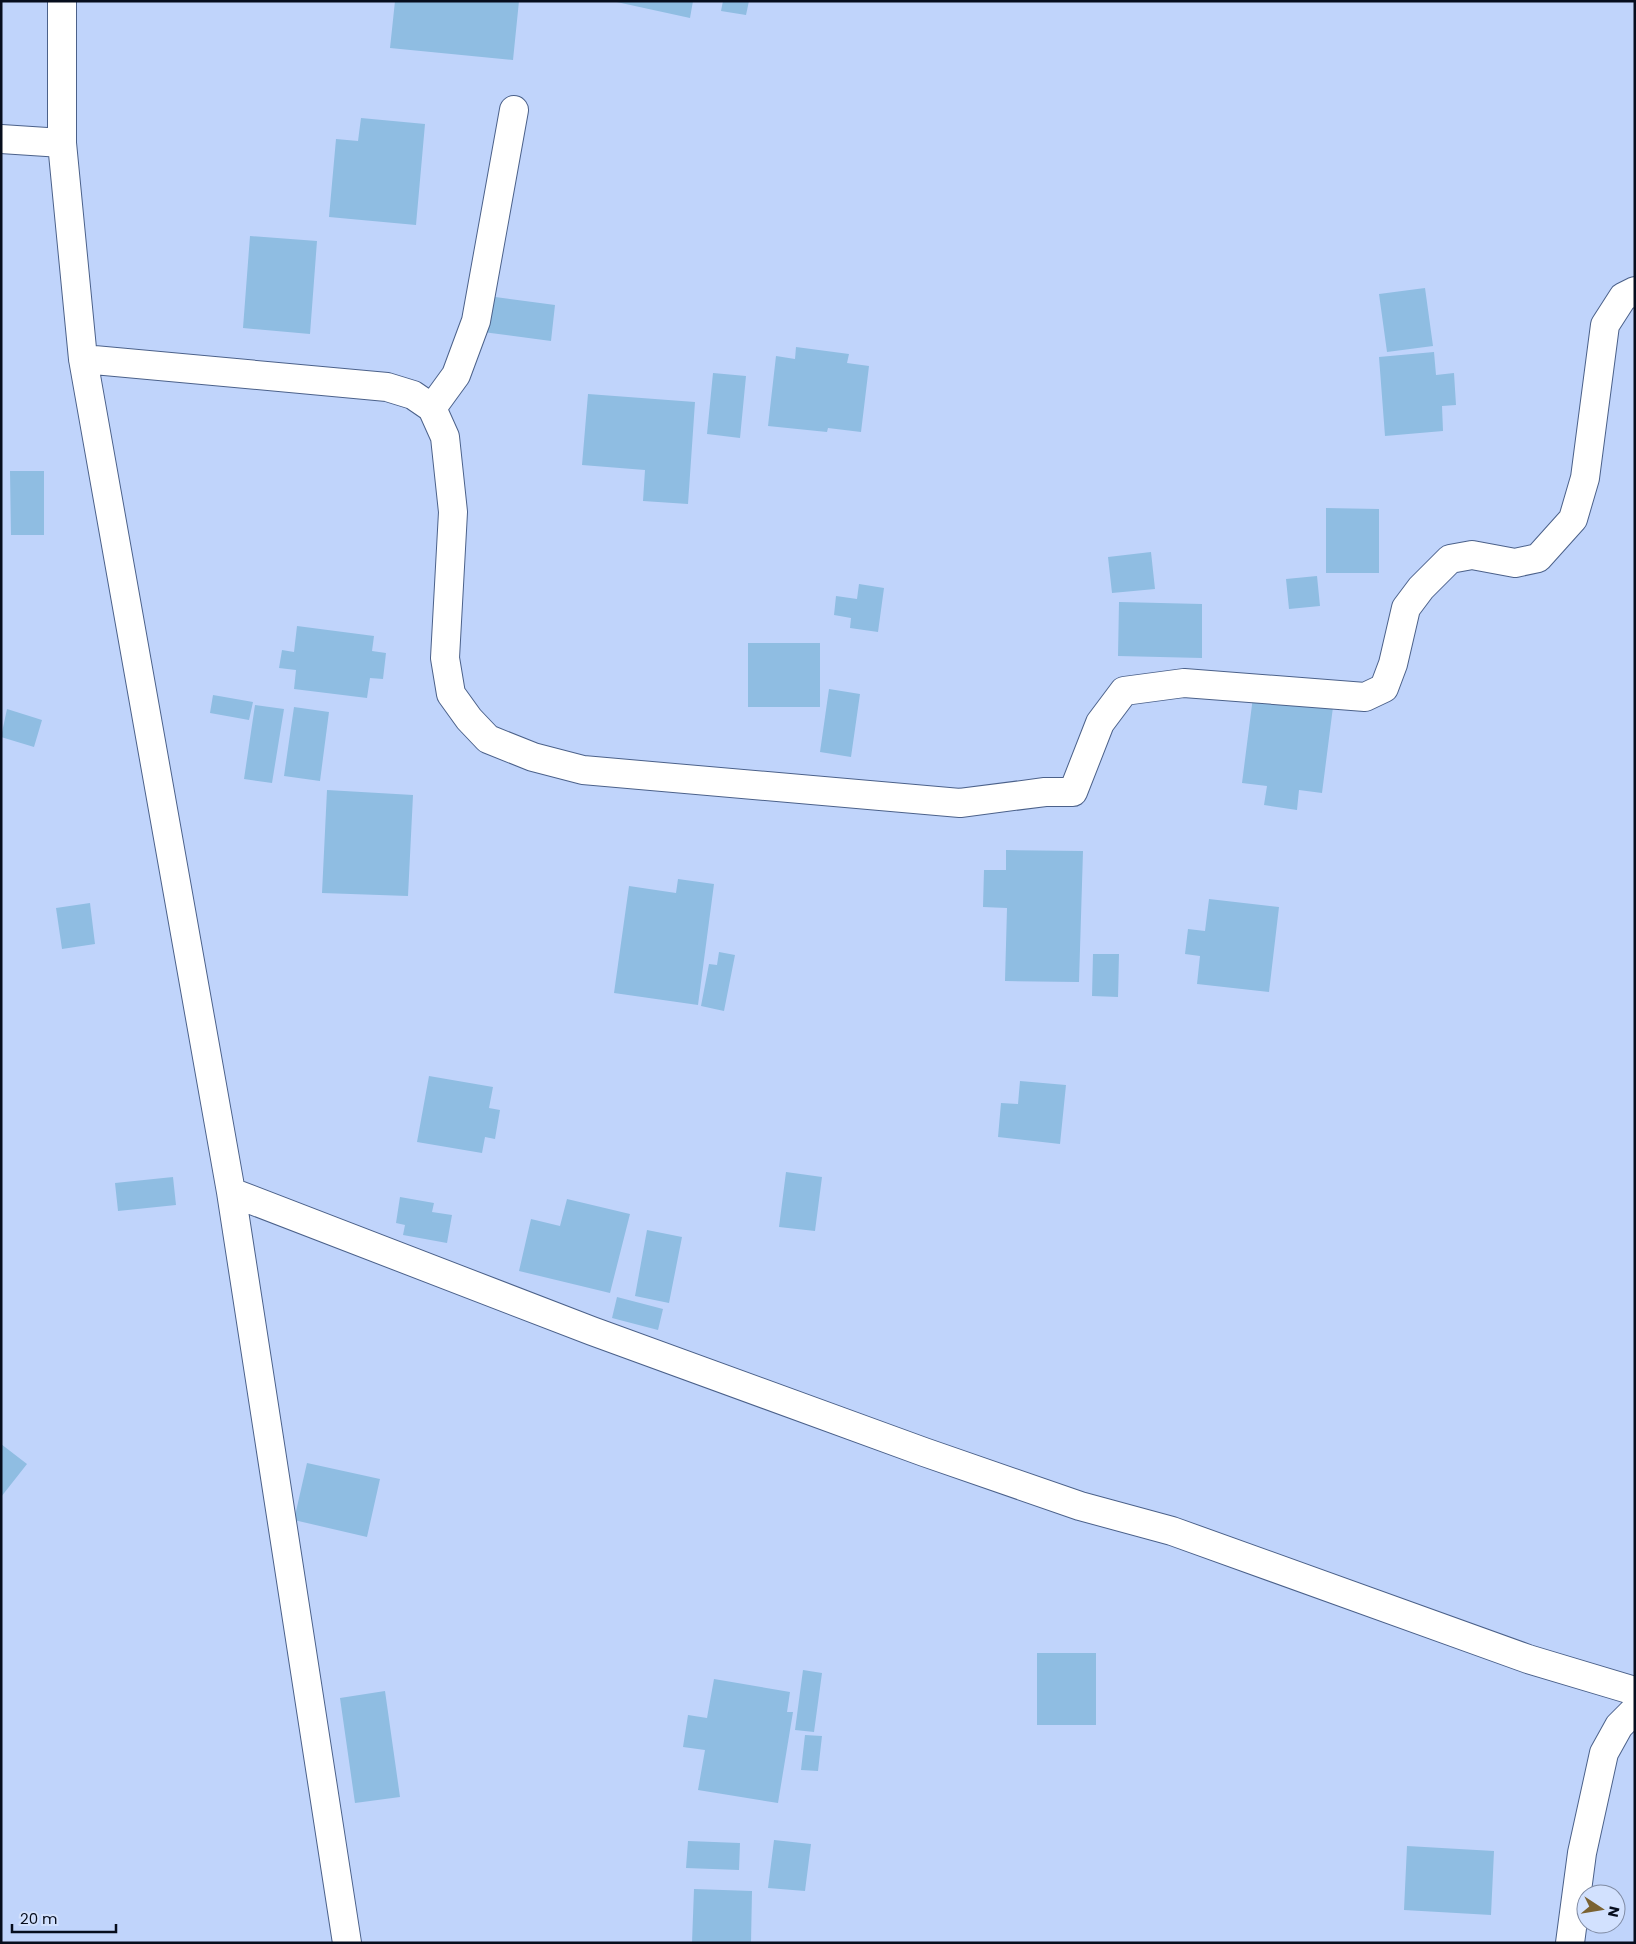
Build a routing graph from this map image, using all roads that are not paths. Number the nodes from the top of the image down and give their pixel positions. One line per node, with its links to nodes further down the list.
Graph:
1 (62, 1): 4 (street)
2 (514, 110): 7 (street)
3 (1, 139): 4 (street)
4 (62, 143): 6 (street)
5 (1635, 291): 7 (street)
6 (83, 359): 7 (street); 8 (street)
7 (432, 408)
8 (231, 1192): 9 (street); 11 (street)
9 (1635, 1691)
10 (1635, 1710): 12 (street)
11 (348, 1943)
12 (1570, 1943)

